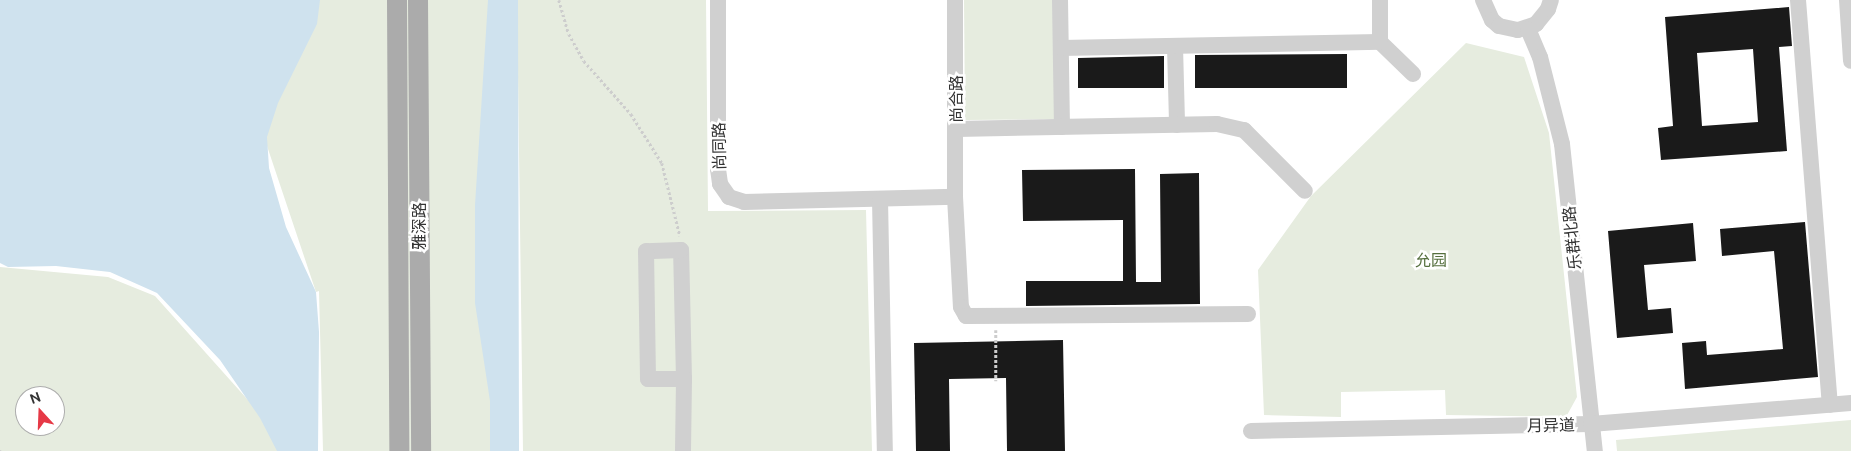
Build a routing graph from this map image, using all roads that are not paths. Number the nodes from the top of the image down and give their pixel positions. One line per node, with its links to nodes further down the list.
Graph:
1 (397, 0): 29 (main road, 雅深路)
2 (418, 0): 30 (main road, 雅深路)
3 (718, 0): 22 (street, 尚同路)
4 (955, 0): 19 (street, 尚合路)
5 (1060, 0): 14 (street)
6 (1380, 0): 12 (street)
7 (1483, 0): 11 (street)
8 (1551, 0): 11 (street)
9 (1798, 0): 26 (street)
10 (1847, 0): 15 (street)
11 (1528, 29): 27 (street, 乐群北路)
12 (1380, 42): 13 (street); 16 (street)
13 (1175, 46): 14 (street); 17 (street)
14 (1061, 48): 18 (street)
15 (1851, 61)
16 (1413, 74)
17 (1176, 125): 18 (street); 20 (street)
18 (1062, 127): 19 (street)
19 (956, 129): 21 (street, 尚合路)
20 (1305, 191)
21 (955, 197): 22 (street); 23 (street, 尚合路)
22 (880, 199): 32 (street)
23 (1248, 314)
24 (684, 379): 24 (street); 31 (street)
25 (1851, 403): 26 (street, 月异道)
26 (1830, 405): 27 (street, 月异道)
27 (1591, 424): 28 (street, 月异道); 33 (street, 乐群北路)
28 (1251, 431)
29 (399, 451)
30 (421, 451)
31 (683, 451)
32 (885, 451)
33 (1595, 451)

